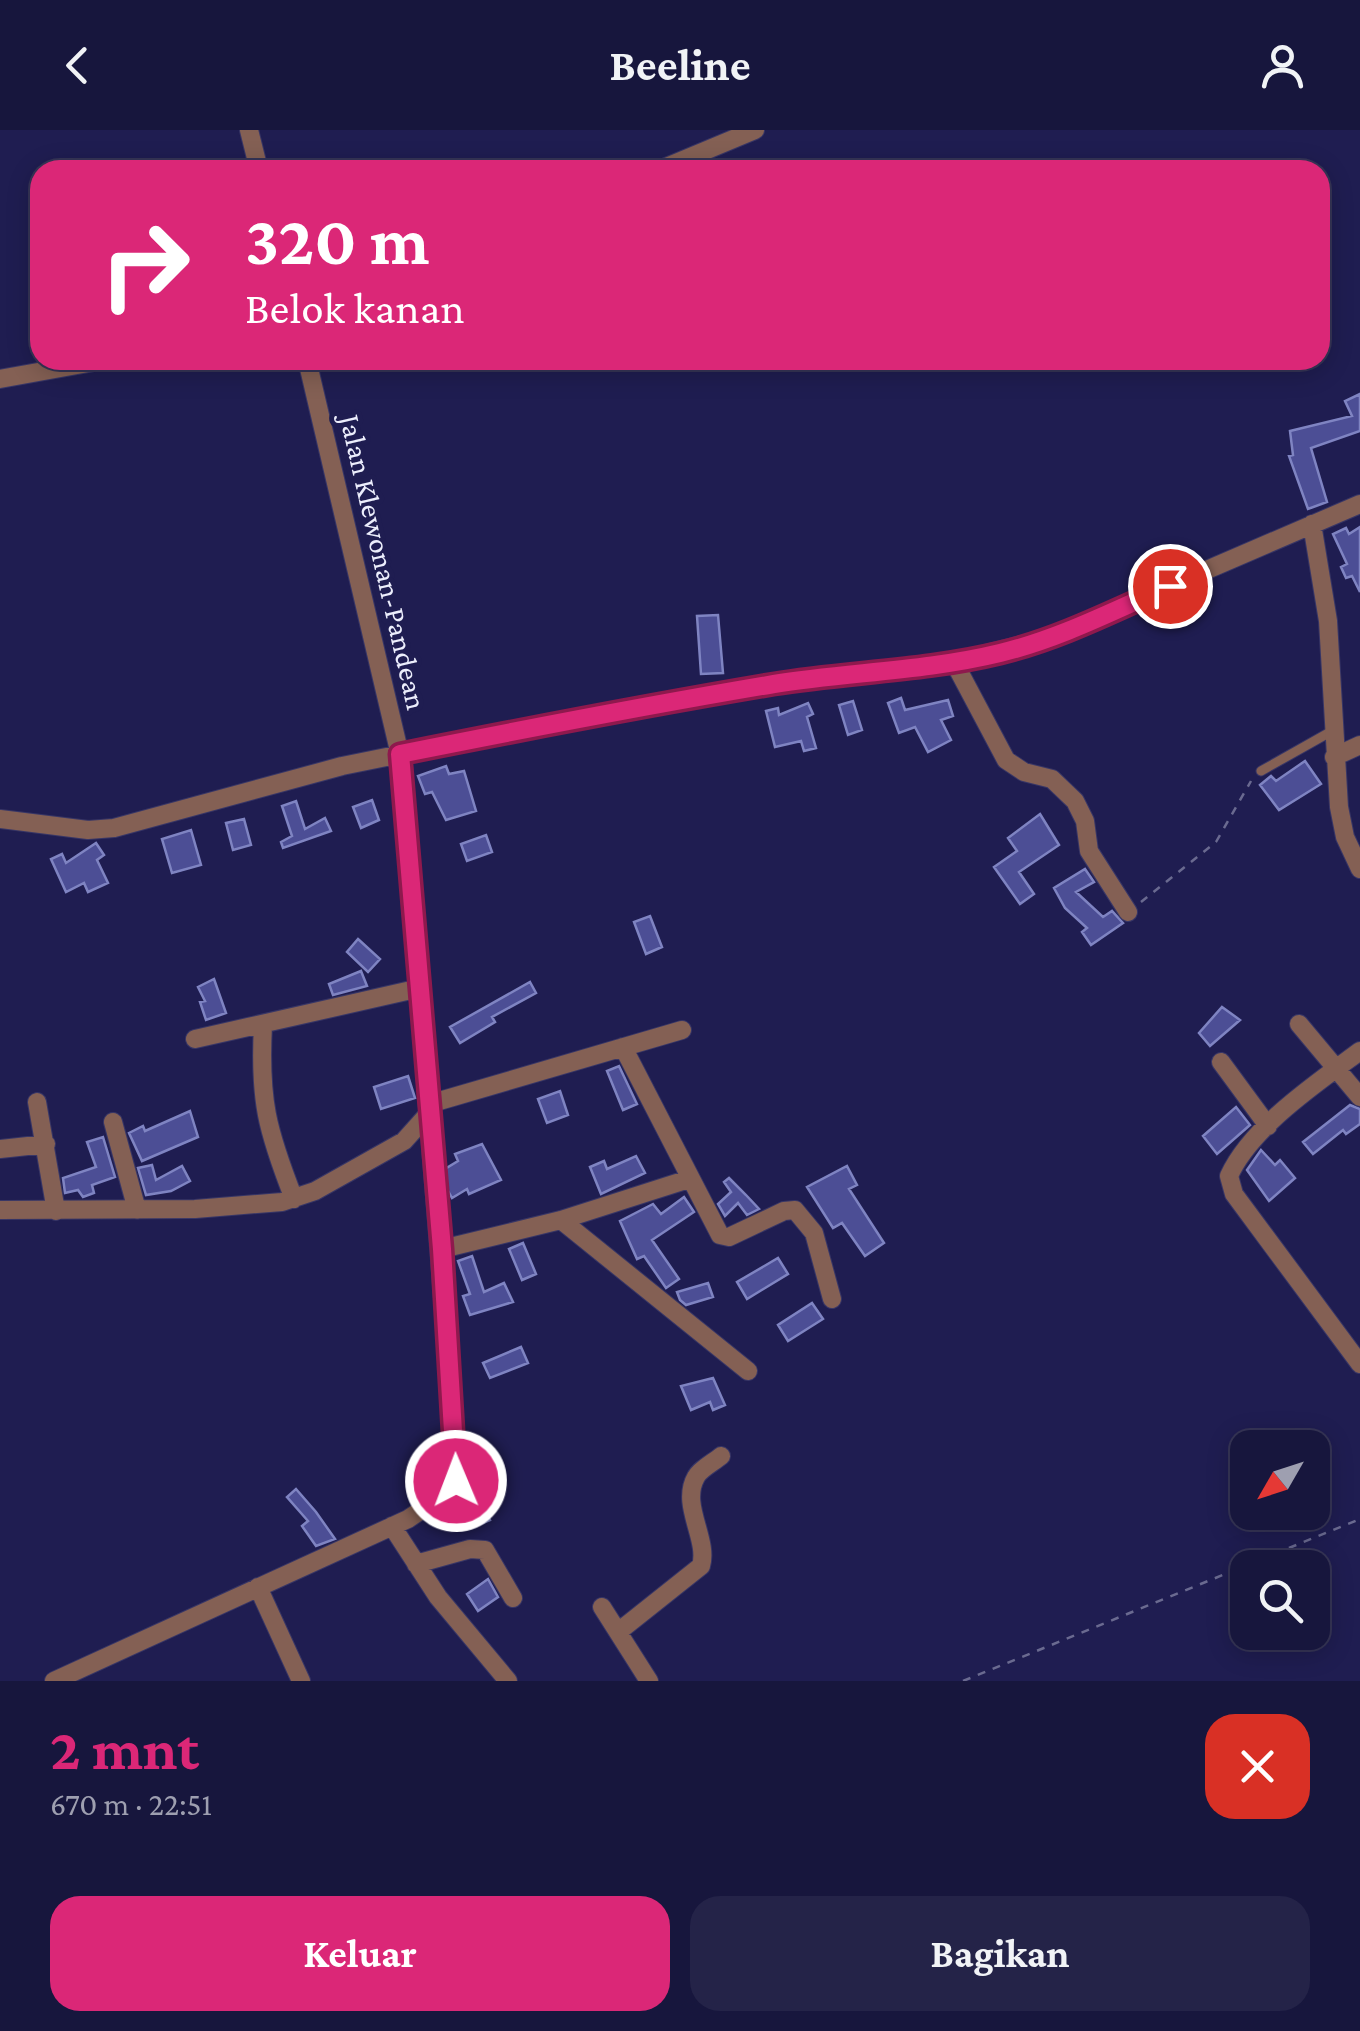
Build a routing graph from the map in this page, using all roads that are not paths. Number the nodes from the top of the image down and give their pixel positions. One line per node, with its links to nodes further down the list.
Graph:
1 (249, 130): 3 (street)
2 (754, 130): 4 (street)
3 (257, 160)
4 (683, 160)
5 (49, 370): 7 (street)
6 (309, 370): 13 (street, Jalan Klewonan-Pandean)
7 (0, 379)
8 (1360, 504): 9 (street)
9 (1312, 524): 10 (street); 11 (street)
10 (954, 662): 13 (street); 18 (street)
11 (1332, 731): 14 (street); 15 (lane)
12 (1360, 745): 14 (street)
13 (400, 754): 16 (street); 19 (street, Jalan Klewonan-Pandean)
14 (1334, 757): 17 (street)
15 (1260, 771)
16 (0, 819)
17 (1360, 870)
18 (1128, 912)
19 (420, 988): 21 (street); 30 (street, Jalan Klewonan-Pandean)
20 (1300, 1024): 27 (street)
21 (264, 1025): 23 (street); 38 (street)
22 (682, 1030): 24 (street)
23 (195, 1039)
24 (622, 1047): 30 (street); 37 (street)
25 (1360, 1051): 27 (street)
26 (1221, 1062): 32 (street)
27 (1336, 1068): 28 (street); 32 (street)
28 (1360, 1097)
29 (38, 1102): 34 (street)
30 (429, 1108): 33 (street); 36 (street, Jalan Klewonan-Pandean)
31 (113, 1122): 40 (street)
32 (1268, 1126): 45 (street)
33 (404, 1141): 36 (street); 38 (street)
34 (46, 1144): 35 (street); 41 (street)
35 (0, 1149)
36 (434, 1160): 43 (street, Jalan Klewonan-Pandean)
37 (689, 1179): 42 (street); 44 (street)
38 (294, 1199): 40 (street)
39 (0, 1210): 41 (street)
40 (137, 1210): 41 (street)
41 (56, 1211)
42 (561, 1220): 43 (street); 46 (street)
43 (442, 1249): 48 (street, Jalan Klewonan-Pandean)
44 (832, 1300)
45 (1360, 1364)
46 (748, 1371)
47 (722, 1456): 55 (street)
48 (451, 1489): 49 (lane); 50 (street)
49 (484, 1489)
50 (392, 1526): 51 (street); 52 (street)
51 (416, 1564): 53 (street); 58 (street)
52 (258, 1587): 56 (street); 57 (street)
53 (513, 1598)
54 (602, 1607): 55 (street)
55 (618, 1632): 59 (street)
56 (54, 1681)
57 (302, 1681)
58 (508, 1681)
59 (649, 1681)

